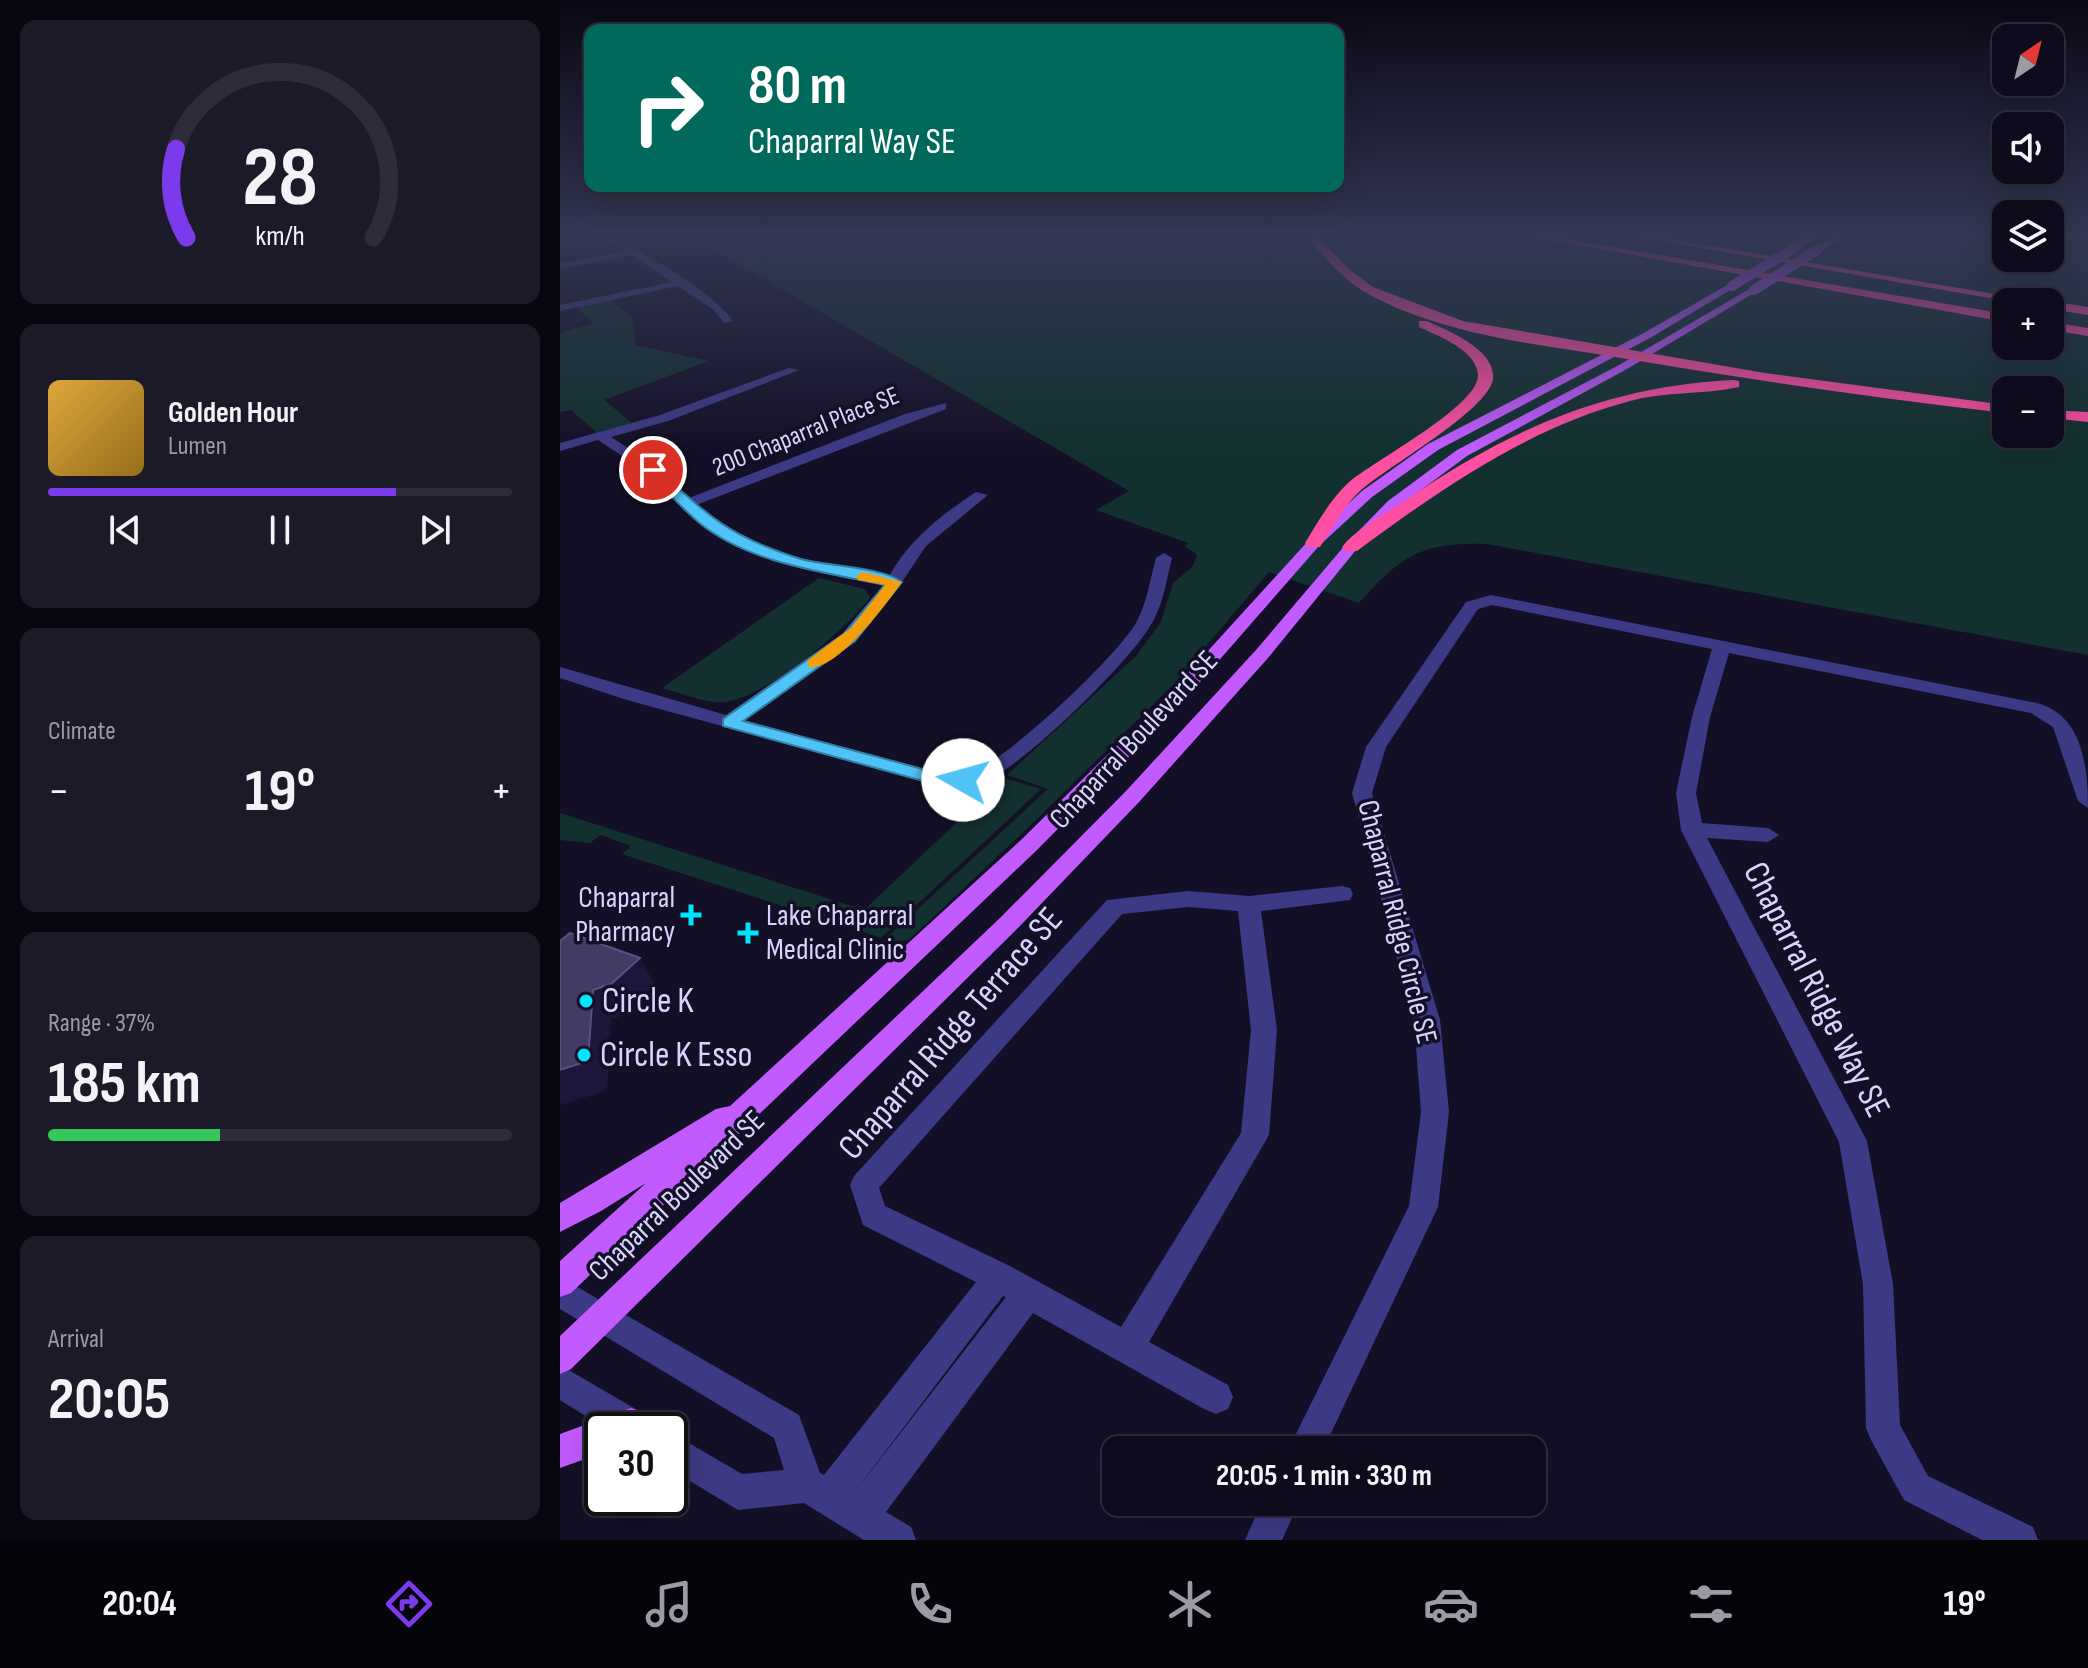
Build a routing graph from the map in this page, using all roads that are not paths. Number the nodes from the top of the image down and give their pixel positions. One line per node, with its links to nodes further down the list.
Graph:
1 (717, 308): 10 (street)
2 (1390, 308): 25 (highway)
3 (1412, 308): 13 (highway)
4 (1693, 308): 13 (main road, Chaparral Boulevard SE, bridge)
5 (1724, 308): 14 (main road, Chaparral Boulevard SE, bridge)
6 (1947, 308): 9 (highway)
7 (2068, 308): 8 (highway)
8 (2088, 311)
9 (1992, 316)
10 (728, 321)
11 (2064, 328): 12 (highway)
12 (2088, 332)
13 (1614, 353): 14 (highway); 25 (main road, Chaparral Boulevard SE)
14 (1640, 357): 17 (highway); 26 (main road, Chaparral Boulevard SE)
15 (793, 370): 21 (street)
16 (942, 406): 24 (street, 200 Chaparral Place SE)
17 (1992, 410)
18 (1992, 410): 26 (highway)
19 (2064, 417): 20 (highway)
20 (2088, 419)
21 (602, 437): 22 (street); 24 (street)
22 (560, 447)
23 (981, 495): 28 (street)
24 (687, 503): 28 (street)
25 (1314, 543): 37 (main road, Chaparral Boulevard SE)
26 (1351, 547): 43 (main road, Chaparral Boulevard SE)
27 (1164, 558): 31 (street)
28 (894, 582): 31 (street)
29 (1721, 649): 32 (street, Chaparral Ridge Circle SE); 33 (street, Chaparral Ridge Way SE); 49 (street, Chaparral Ridge Circle SE)
30 (560, 672): 31 (street)
31 (729, 722)
32 (2088, 801)
33 (1692, 830): 34 (street); 58 (street, Chaparral Ridge Way SE)
34 (1768, 835)
35 (1342, 894): 36 (street, Chaparral Ridge Terrace SE)
36 (1249, 904): 39 (street, Chaparral Ridge Terrace SE); 44 (street)
37 (770, 1089): 38 (main road); 40 (main road, Chaparral Boulevard SE)
38 (560, 1218)
39 (999, 1277): 42 (street, Chaparral Ridge Terrace SE); 53 (street)
40 (560, 1282)
41 (560, 1292): 43 (street)
42 (1028, 1293): 44 (street, Chaparral Ridge Terrace SE); 55 (street)
43 (603, 1318): 45 (main road, Chaparral Boulevard SE); 53 (street)
44 (1127, 1348): 47 (street, Chaparral Ridge Terrace SE)
45 (560, 1358)
46 (560, 1381): 48 (street)
47 (1216, 1397)
48 (599, 1412)
49 (1312, 1436)
50 (584, 1443): 51 (main road)
51 (560, 1451)
52 (688, 1460): 53 (street)
53 (818, 1491): 55 (street)
54 (1274, 1516): 57 (street)
55 (861, 1517): 56 (street)
56 (898, 1540)
57 (1263, 1540)
58 (2020, 1540)

